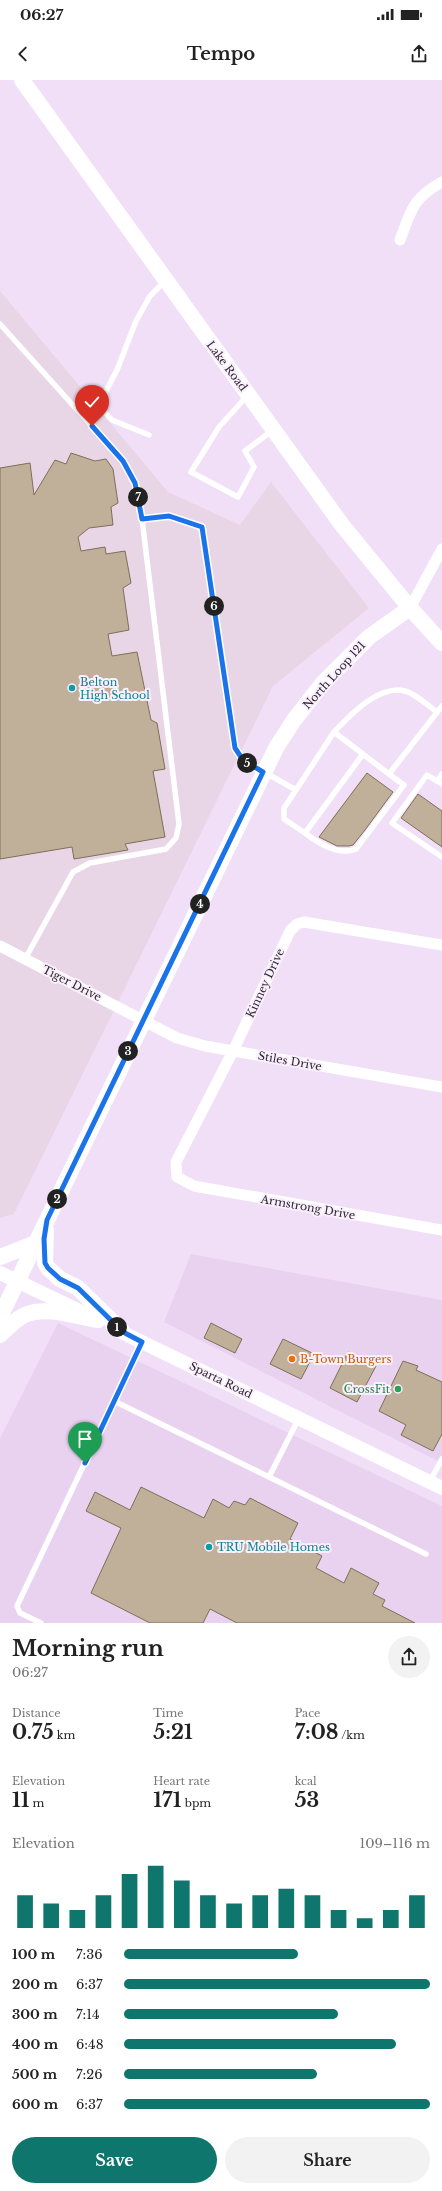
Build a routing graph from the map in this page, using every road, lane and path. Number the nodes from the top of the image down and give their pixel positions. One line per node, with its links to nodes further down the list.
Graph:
1 (22, 80): 4 (main road, Lake Road)
2 (442, 182): 3 (street)
3 (400, 240)
4 (166, 281): 6 (main road, Lake Road); 8 (lane)
5 (0, 324): 9 (lane)
6 (248, 395): 7 (main road, Lake Road); 7 (lane)
7 (274, 429): 11 (main road, Lake Road)
8 (149, 435)
9 (142, 519): 17 (lane); 26 (lane)
10 (442, 549): 11 (street)
11 (410, 608): 12 (main road, Lake Road); 17 (main road, North Loop 121)
12 (442, 643)
13 (442, 706): 14 (lane)
14 (437, 712): 15 (lane); 18 (lane)
15 (334, 732): 16 (lane); 21 (lane)
16 (363, 754): 18 (lane); 22 (lane)
17 (263, 772): 21 (lane); 27 (main road, North Loop 121)
18 (389, 774): 22 (lane)
19 (442, 774): 20 (lane)
20 (439, 783): 23 (lane)
21 (296, 790): 22 (lane)
22 (305, 833)
23 (442, 858)
24 (442, 945): 28 (street, Kinney Drive)
25 (0, 946): 26 (street, Tiger Drive)
26 (25, 959): 27 (street, Tiger Drive)
27 (143, 1022): 28 (street, Stiles Drive); 31 (main road, North Loop 121)
28 (233, 1051): 29 (street, Stiles Drive); 30 (street, Kinney Drive)
29 (442, 1088)
30 (176, 1177): 32 (street, Armstrong Drive)
31 (47, 1220): 33 (main road, North Loop 121); 39 (main road)
32 (442, 1230)
33 (36, 1243): 34 (main road); 36 (main road, North Loop 121)
34 (0, 1257)
35 (0, 1273): 36 (street, Sparta Road)
36 (18, 1280): 37 (main road, North Loop 121); 38 (street, Sparta Road)
37 (0, 1317)
38 (98, 1320): 39 (street, Sparta Road); 40 (main road)
39 (123, 1332): 41 (street, Sparta Road)
40 (0, 1335)
41 (142, 1342): 42 (lane); 43 (street, Sparta Road)
42 (114, 1402): 45 (lane); 48 (lane)
43 (299, 1418): 45 (lane); 46 (street, Sparta Road)
44 (442, 1459): 46 (lane)
45 (269, 1478): 47 (lane)
46 (436, 1485)
47 (426, 1554)
48 (41, 1623)

